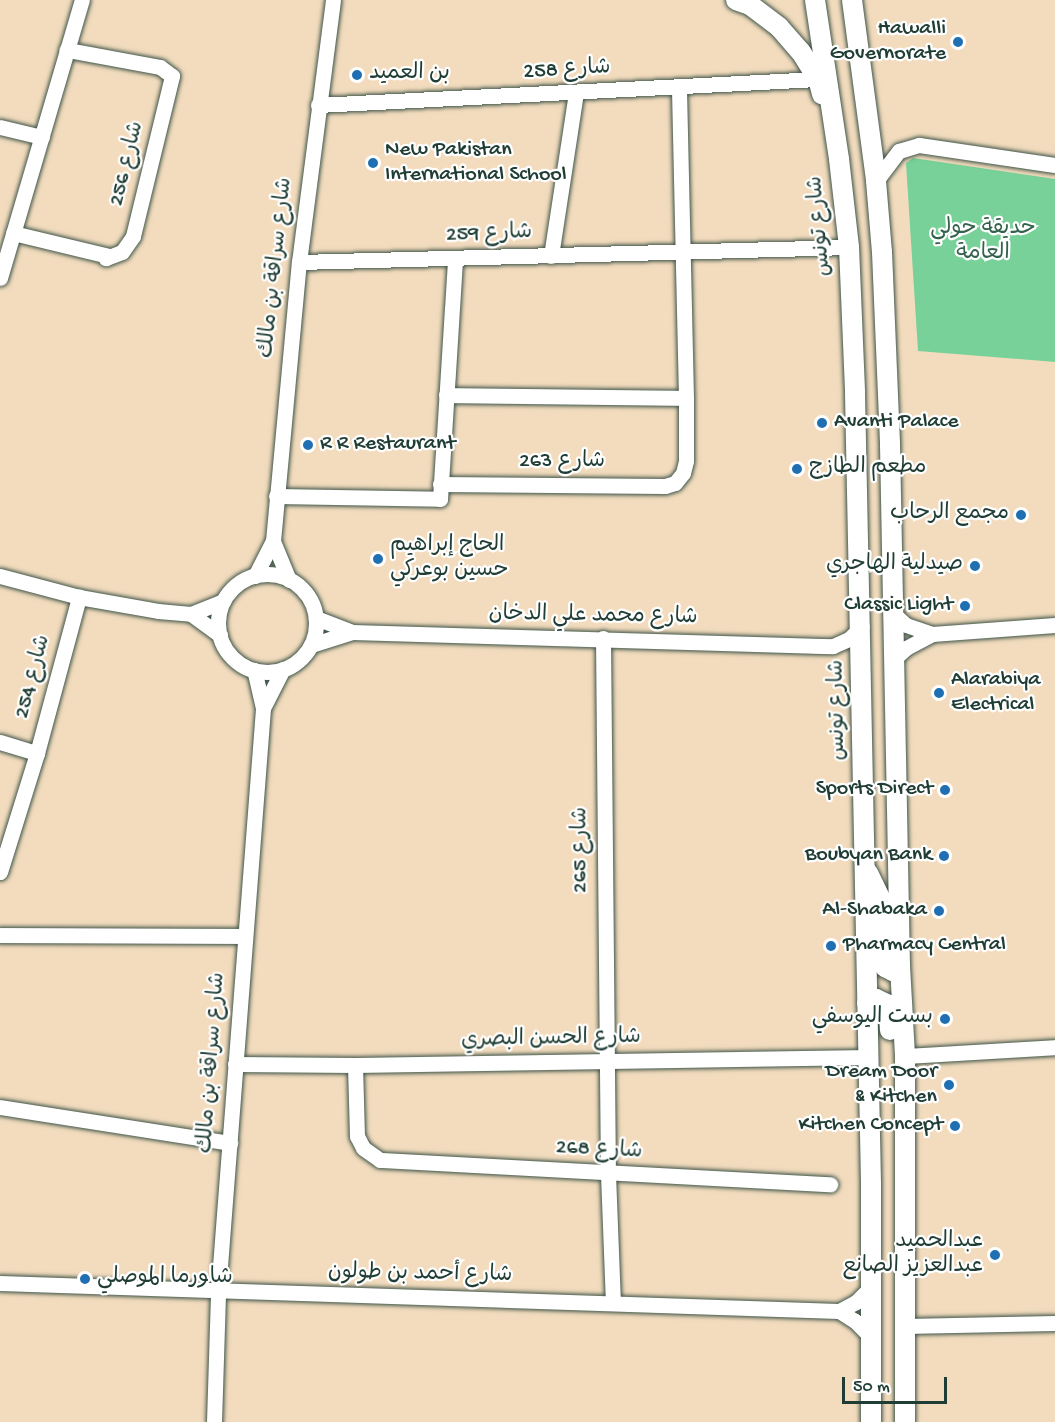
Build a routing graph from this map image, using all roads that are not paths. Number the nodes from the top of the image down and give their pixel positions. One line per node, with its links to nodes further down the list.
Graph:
1 (82, 0): 6 (street)
2 (333, 0): 10 (street, شارع سراقة بن مالك)
3 (736, 0): 7 (main road)
4 (815, 0): 13 (main road, شارع تونس)
5 (852, 0): 15 (main road)
6 (67, 50): 12 (street); 16 (street, شارع 256)
7 (818, 79): 8 (street, شارع 258); 13 (main road)
8 (679, 86): 9 (street, شارع 258); 18 (street)
9 (576, 93): 10 (street, شارع 258); 19 (street)
10 (318, 105): 21 (street, شارع سراقة بن مالك)
11 (0, 127): 12 (street)
12 (42, 137): 16 (street)
13 (839, 159): 17 (main road, شارع تونس)
14 (1055, 165): 15 (street)
15 (876, 181): 34 (main road)
16 (13, 233): 22 (street)
17 (849, 247): 18 (street, شارع 259); 37 (main road, شارع تونس)
18 (681, 251): 19 (street, شارع 259); 24 (street)
19 (551, 256): 20 (street, شارع 259)
20 (455, 259): 21 (street, شارع 259); 23 (street)
21 (299, 262): 26 (street, شارع سراقة بن مالك)
22 (0, 278)
23 (446, 395): 24 (street); 25 (street)
24 (686, 398): 25 (street, شارع 263)
25 (440, 491): 26 (street, شارع 263)
26 (276, 496): 27 (street, شارع سراقة بن مالك)
27 (273, 541): 29 (street, شارع سراقة بن مالك); 30 (street, شارع سراقة بن مالك)
28 (0, 576): 31 (street)
29 (255, 576): 30 (street); 32 (street)
30 (289, 580): 35 (street)
31 (79, 597): 33 (street); 50 (street, شارع 254)
32 (224, 601): 33 (street); 40 (street)
33 (191, 615): 40 (street)
34 (896, 616): 39 (street); 44 (main road)
35 (316, 618): 38 (street, شارع محمد علي الدخان); 42 (street)
36 (1055, 625): 39 (street)
37 (862, 626): 43 (street); 45 (main road, شارع تونس)
38 (352, 632): 41 (street, شارع محمد علي الدخان); 42 (street, شارع محمد علي الدخان)
39 (932, 634): 44 (street)
40 (220, 635): 47 (street)
41 (603, 638): 43 (street, شارع محمد علي الدخان); 60 (street, شارع 265)
42 (310, 645): 46 (street)
43 (833, 646): 45 (street, شارع محمد علي الدخان)
44 (896, 658): 55 (main road)
45 (862, 661): 52 (main road, شارع تونس)
46 (282, 669): 47 (street); 48 (street, شارع سراقة بن مالك)
47 (254, 670): 48 (street, شارع سراقة بن مالك)
48 (262, 708): 54 (street, شارع سراقة بن مالك)
49 (0, 742): 50 (street)
50 (37, 753): 51 (street, شارع 254)
51 (1, 864)
52 (865, 868): 55 (main road); 56 (main road, شارع تونس)
53 (0, 935): 54 (street)
54 (244, 936): 61 (street, شارع سراقة بن مالك)
55 (900, 966): 58 (main road)
56 (867, 1003): 59 (main road, شارع تونس); 64 (main road)
57 (1055, 1047): 58 (street)
58 (905, 1056): 64 (main road)
59 (868, 1057): 60 (street, شارع الحسن البصري); 69 (main road, شارع تونس)
60 (607, 1063): 62 (street, شارع الحسن البصري); 66 (street, شارع 265)
61 (235, 1064): 62 (street, شارع الحسن البصري); 65 (street, شارع سراقة بن مالك)
62 (355, 1065): 66 (street, شارع 268)
63 (0, 1107): 65 (street)
64 (905, 1108): 74 (main road)
65 (230, 1143): 70 (street, شارع سراقة بن مالك)
66 (608, 1174): 67 (street, شارع 268); 71 (street, شارع 265)
67 (830, 1184)
68 (0, 1283): 70 (street, شارع أحمد بن طولون)
69 (869, 1289): 72 (street); 75 (main road, شارع تونس)
70 (218, 1292): 71 (street, شارع أحمد بن طولون); 76 (street, شارع سراقة بن مالك)
71 (613, 1303): 72 (street, شارع أحمد بن طولون)
72 (839, 1311): 75 (street)
73 (1055, 1323): 74 (street)
74 (904, 1326): 78 (main road)
75 (869, 1335): 77 (main road, شارع تونس)
76 (214, 1422)
77 (871, 1422)
78 (905, 1422)

